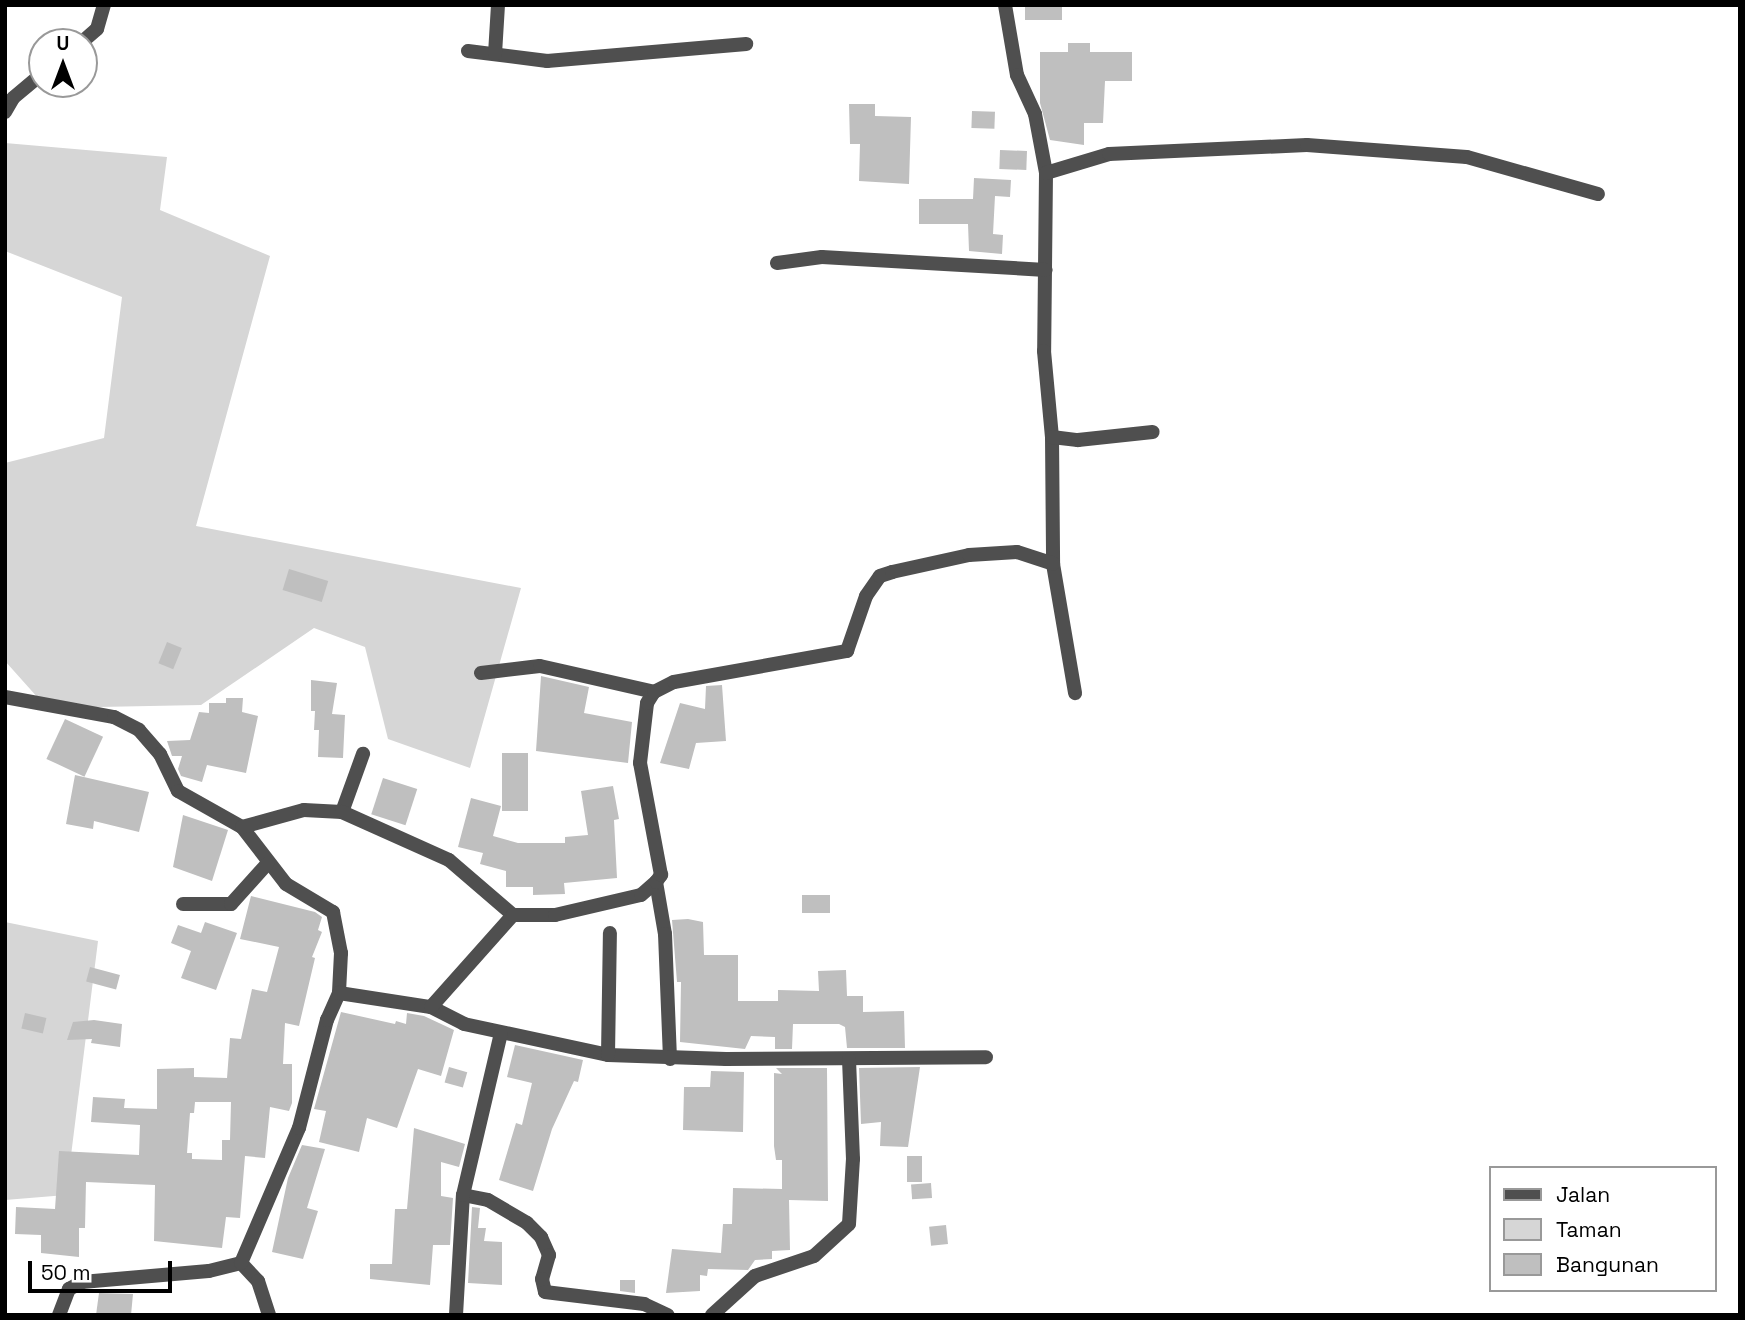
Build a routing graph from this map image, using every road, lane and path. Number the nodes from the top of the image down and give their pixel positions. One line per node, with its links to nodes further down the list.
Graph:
1 (104, 5): 4 (street)
2 (498, 5): 7 (street)
3 (1005, 5): 10 (street)
4 (97, 28)
5 (746, 44): 7 (street)
6 (468, 51): 7 (street)
7 (495, 54)
8 (28, 86): 9 (street)
9 (5, 112)
10 (1046, 173): 11 (street); 13 (street)
11 (1598, 194)
12 (777, 263): 13 (street)
13 (1046, 270): 15 (street)
14 (1153, 432): 15 (street)
15 (1052, 437): 16 (street)
16 (1053, 564): 18 (street); 19 (street)
17 (481, 673): 18 (street)
18 (654, 692): 25 (street)
19 (1075, 693)
20 (5, 697): 23 (street)
21 (363, 754): 22 (street)
22 (342, 812): 23 (street); 27 (street)
23 (242, 827): 24 (street)
24 (267, 864): 26 (street); 29 (street)
25 (656, 882): 27 (street); 34 (street)
26 (183, 904)
27 (513, 915): 30 (street)
28 (610, 933): 32 (street)
29 (339, 993): 30 (street); 37 (street)
30 (431, 1007): 31 (street)
31 (501, 1032): 32 (street); 36 (street)
32 (608, 1055): 34 (street)
33 (986, 1057): 35 (street)
34 (670, 1059): 35 (street)
35 (849, 1059): 42 (street)
36 (463, 1195): 40 (street); 41 (street)
37 (241, 1263): 38 (street); 39 (street)
38 (59, 1315)
39 (269, 1315)
40 (456, 1315)
41 (668, 1315)
42 (712, 1315)

